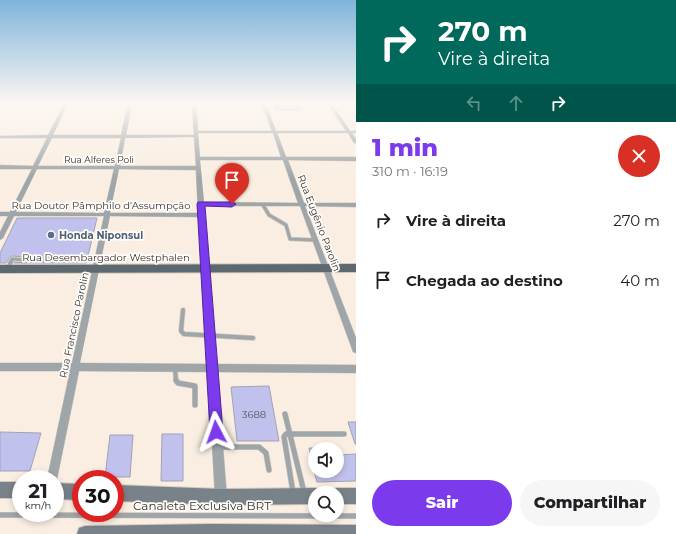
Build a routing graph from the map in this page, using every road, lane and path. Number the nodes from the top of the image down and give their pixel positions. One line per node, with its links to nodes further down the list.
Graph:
1 (54, 129): 12 (street)
2 (125, 129): 10 (street, Rua Francisco Parolin)
3 (196, 129): 9 (street)
4 (274, 129): 6 (street, Rua Eugênio Parolin)
5 (347, 129): 7 (street)
6 (275, 132): 7 (street); 9 (street); 15 (street, Rua Eugênio Parolin)
7 (349, 132): 8 (street); 13 (street)
8 (356, 132)
9 (196, 134): 10 (street); 14 (street)
10 (123, 136): 12 (street); 19 (street, Rua Francisco Parolin)
11 (0, 137): 12 (street)
12 (50, 137): 18 (street)
13 (356, 142)
14 (198, 158): 15 (street); 20 (street)
15 (285, 159): 16 (street); 23 (street, Rua Eugênio Parolin)
16 (356, 159)
17 (0, 167): 18 (street, Rua Alferes Poli)
18 (35, 167): 19 (street, Rua Alferes Poli); 26 (street)
19 (117, 168): 20 (street, Rua Alferes Poli); 27 (street, Rua Francisco Parolin)
20 (198, 168): 21 (street)
21 (201, 204): 22 (street, Rua Doutor Pâmphilo d'Assumpção); 28 (street)
22 (263, 205): 23 (street, Rua Doutor Pâmphilo d'Assumpção); 30 (lane)
23 (302, 205): 24 (street, Rua Doutor Pâmphilo d'Assumpção); 30 (street, Rua Eugênio Parolin)
24 (356, 205)
25 (0, 214): 26 (street, Rua Doutor Pâmphilo d'Assumpção)
26 (12, 214): 27 (street, Rua Doutor Pâmphilo d'Assumpção); 29 (street)
27 (107, 215): 28 (street, Rua Doutor Pâmphilo d'Assumpção); 33 (street, Rua Francisco Parolin)
28 (202, 215): 34 (street)
29 (0, 238)
30 (315, 240): 35 (street, Rua Eugênio Parolin)
31 (81, 259): 33 (lane)
32 (25, 260): 37 (lane)
33 (97, 263): 34 (main road, Rua Desembargador Westphalen); 37 (main road, Rua Desembargador Westphalen); 43 (street, Rua Francisco Parolin)
34 (205, 268): 35 (main road, Rua Desembargador Westphalen); 39 (street)
35 (326, 268): 36 (main road, Rua Desembargador Westphalen); 41 (street, Rua Eugênio Parolin)
36 (356, 268)
37 (4, 269)
38 (183, 310): 39 (lane)
39 (210, 334): 40 (lane); 45 (street)
40 (253, 338)
41 (356, 349)
42 (0, 367): 43 (street)
43 (75, 368): 44 (street); 52 (street, Rua Francisco Parolin)
44 (175, 368): 45 (street); 47 (lane)
45 (212, 368): 46 (street); 51 (street)
46 (356, 369)
47 (196, 405)
48 (285, 414): 49 (lane)
49 (291, 434): 50 (lane); 57 (lane); 57 (lane)
50 (344, 434)
51 (217, 447): 53 (lane); 60 (street)
52 (54, 470)
53 (269, 470)
54 (0, 490): 55 (street)
55 (12, 490)
56 (124, 493): 60 (street)
57 (305, 496): 60 (street)
58 (344, 496): 59 (street)
59 (356, 496)
60 (221, 497)
61 (0, 515): 62 (lane, Canaleta Exclusiva BRT)
62 (356, 516)
63 (211, 533): 64 (street); 65 (street)
64 (356, 533)
65 (85, 534)

